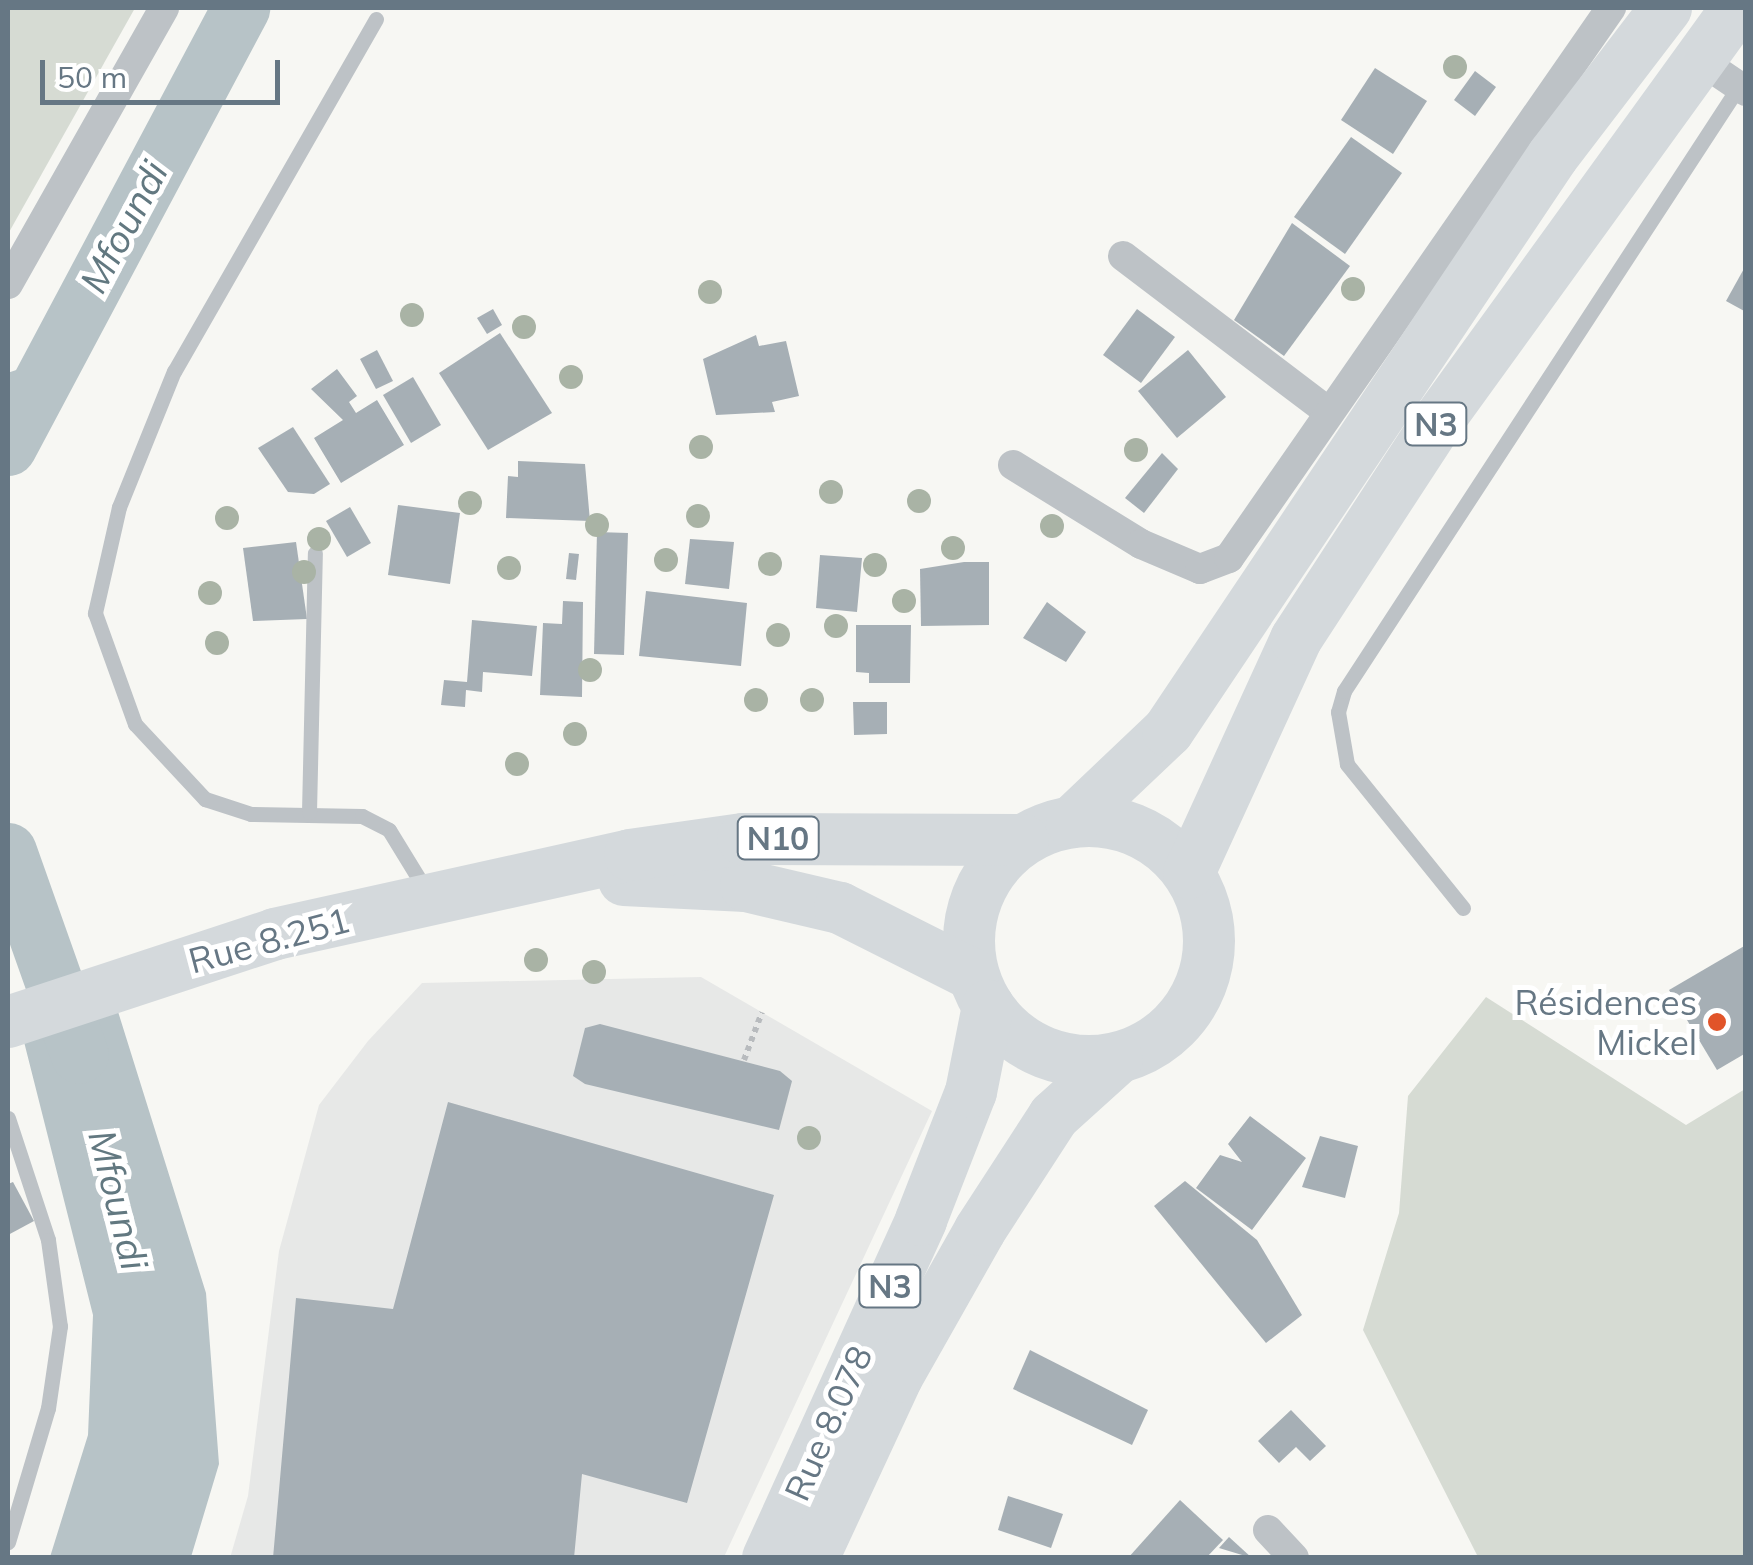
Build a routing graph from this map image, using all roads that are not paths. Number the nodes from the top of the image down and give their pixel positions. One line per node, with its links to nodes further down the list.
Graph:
1 (164, 8): 9 (street)
2 (1610, 8): 10 (street)
3 (1666, 8): 10 (highway, N3)
4 (1737, 8): 6 (highway, N3)
5 (376, 19): 14 (lane)
6 (1697, 58): 7 (street); 17 (highway, N3)
7 (1743, 85): 20 (lane)
8 (1122, 256): 11 (street)
9 (8, 284)
10 (1375, 380): 11 (street); 15 (highway, N3)
11 (1326, 410): 12 (street)
12 (1014, 465)
13 (315, 554): 14 (lane)
14 (309, 812): 19 (lane)
15 (1072, 822): 16 (highway, N3); 17 (highway, N3)
16 (1023, 840): 18 (highway, Rue 8.251 / N10); 21 (highway, N3)
17 (1189, 872): 23 (highway, N3)
18 (538, 882): 19 (highway, Rue 8.251 / N10); 21 (highway, Rue 8.251 / N10)
19 (431, 900): 22 (highway, Rue 8.251 / N10)
20 (1463, 908)
21 (981, 991): 23 (highway); 27 (highway, Rue 8.078 / N3)
22 (12, 1020)
23 (1116, 1060): 28 (highway, Rue 8.078 / N3)
24 (8, 1118): 26 (lane)
25 (1268, 1530): 29 (street)
26 (8, 1542)
27 (768, 1558)
28 (814, 1558)
29 (1294, 1558)

